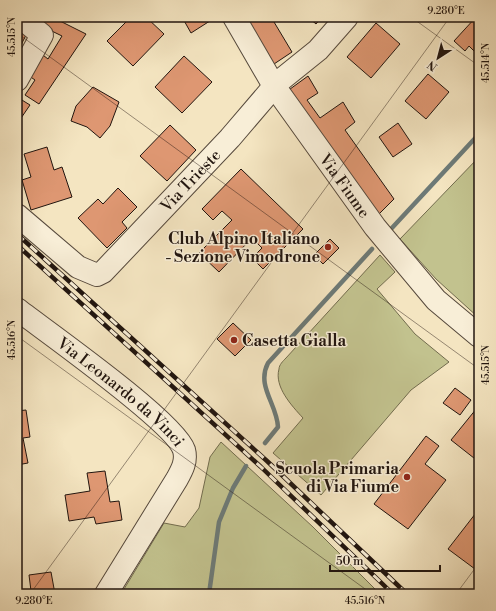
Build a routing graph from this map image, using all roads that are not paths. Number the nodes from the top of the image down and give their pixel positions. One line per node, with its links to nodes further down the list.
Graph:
1 (20, 17): 4 (street)
2 (234, 17): 5 (street, Via Fiume)
3 (347, 17): 5 (street, Via Trieste)
4 (17, 80)
5 (274, 86): 6 (street, Via Trieste); 8 (street, Via Fiume)
6 (17, 215)
7 (17, 309): 9 (street, Via Leonardo da Vinci)
8 (479, 336)
9 (106, 594)

